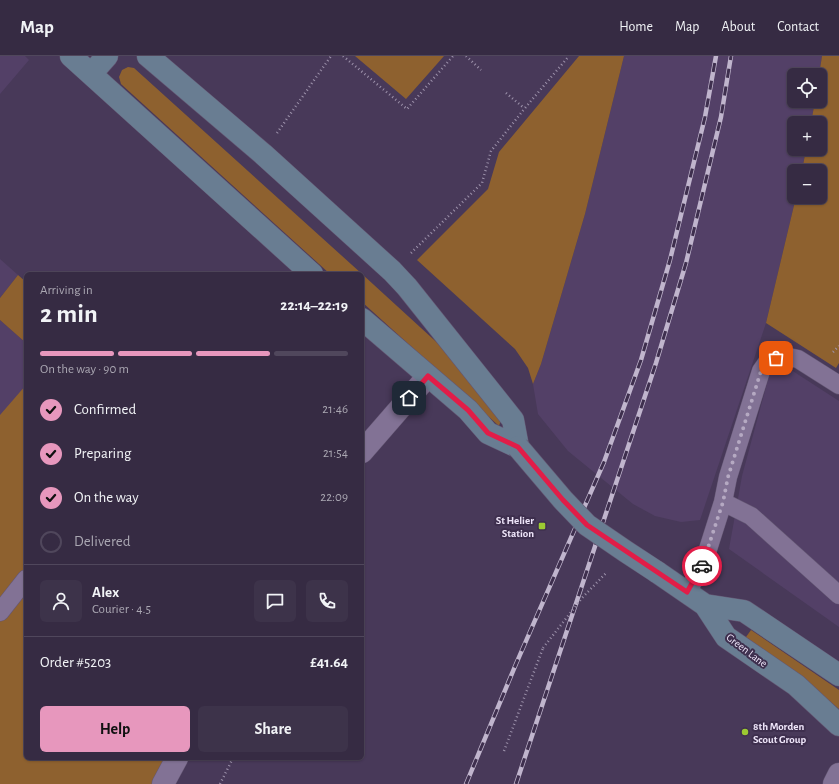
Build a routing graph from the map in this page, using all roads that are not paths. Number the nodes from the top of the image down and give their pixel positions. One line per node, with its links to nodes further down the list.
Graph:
1 (71, 56): 4 (main road)
2 (107, 56): 4 (main road)
3 (148, 56): 9 (main road)
4 (91, 74): 5 (main road)
5 (310, 272)
6 (364, 321): 7 (main road)
7 (428, 376): 9 (main road); 10 (street)
8 (839, 385): 11 (lane)
9 (518, 447): 13 (main road, bridge)
10 (364, 450)
11 (723, 502): 13 (lane); 14 (lane)
12 (24, 582): 16 (lane)
13 (687, 592): 15 (main road)
14 (839, 595)
15 (705, 605): 17 (main road); 18 (main road, Green Lane)
16 (0, 612)
17 (839, 675)
18 (839, 725)
19 (176, 760): 21 (street)
20 (839, 774): 22 (street)
21 (163, 784)
22 (834, 784)

